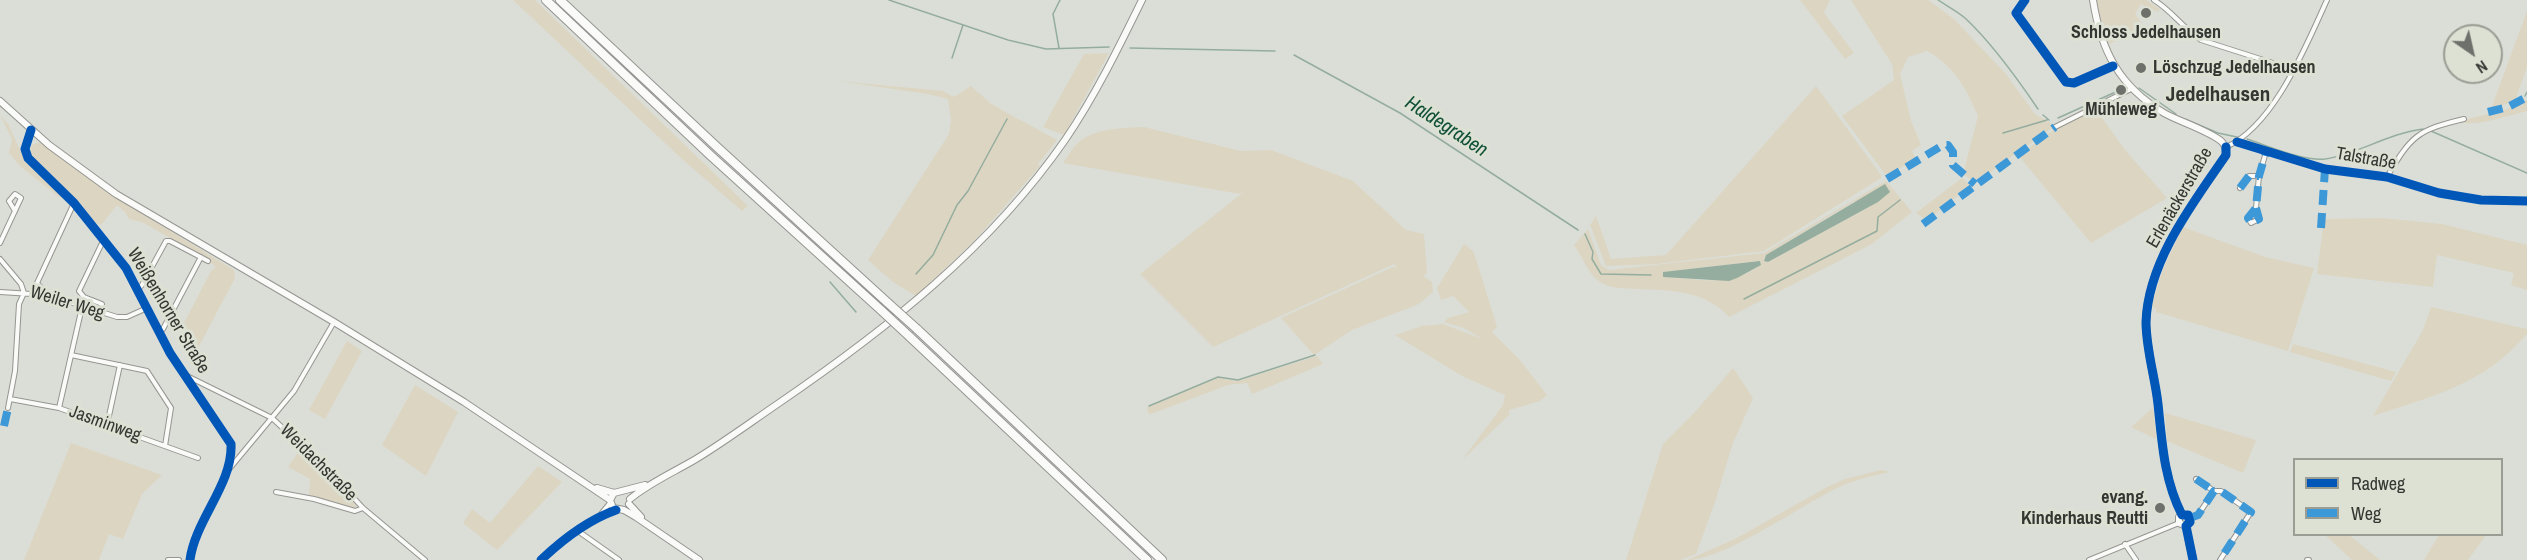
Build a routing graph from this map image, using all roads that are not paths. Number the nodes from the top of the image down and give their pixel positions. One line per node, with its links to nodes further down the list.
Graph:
1 (546, 0): 76 (highway, bridge)
2 (561, 0): 77 (highway, bridge)
3 (1142, 0): 51 (main road)
4 (2025, 0): 8 (street)
5 (2093, 0): 8 (main road)
6 (2154, 0): 9 (street)
7 (2327, 0): 9 (street)
8 (2113, 66): 10 (main road)
9 (2295, 70): 15 (street)
10 (2131, 89): 13 (street); 16 (main road)
11 (0, 101): 14 (main road)
12 (2464, 119): 19 (street)
13 (2055, 127)
14 (31, 130): 22 (street, Weißenhorner Straße); 37 (main road)
15 (2237, 142): 16 (street); 17 (street, Talstraße)
16 (2226, 147): 62 (main road, Erlenäckerstraße)
17 (2266, 152): 18 (street); 19 (street, Talstraße)
18 (2259, 176): 20 (street); 23 (street)
19 (2387, 177): 21 (street, Talstraße)
20 (2240, 188)
21 (2527, 201)
22 (74, 203): 25 (street, Weißenhorner Straße); 33 (street)
23 (2256, 208)
24 (15, 211): 26 (street)
25 (104, 239): 30 (street, Weißenhorner Straße); 36 (street)
26 (0, 243)
27 (201, 257): 29 (street); 30 (street); 38 (street)
28 (0, 259): 32 (street, Weiler Weg)
29 (208, 261)
30 (138, 288): 35 (street, Weißenhorner Straße)
31 (0, 292): 32 (street)
32 (24, 293): 33 (street, Weiler Weg); 42 (street)
33 (48, 295): 34 (street, Weiler Weg)
34 (82, 307): 36 (street, Weiler Weg); 39 (street)
35 (147, 308): 36 (street, Weiler Weg); 38 (street, Weißenhorner Straße)
36 (102, 314)
37 (334, 322): 45 (street, Weidachstraße); 52 (main road)
38 (158, 332): 41 (street, Weißenhorner Straße)
39 (71, 355): 40 (street); 44 (street)
40 (120, 365): 46 (street); 47 (street)
41 (186, 376): 45 (street, Weidachstraße); 49 (street, Weißenhorner Straße)
42 (10, 399): 43 (street); 44 (street, Jasminweg)
43 (8, 408)
44 (59, 408): 46 (street, Jasminweg)
45 (272, 418): 49 (street, Weidachstraße); 59 (street, Weidachstraße)
46 (107, 426): 47 (street, Jasminweg)
47 (165, 446): 48 (street, Jasminweg)
48 (198, 458)
49 (227, 471): 72 (street, Weißenhorner Straße)
50 (2196, 479): 54 (street)
51 (654, 482): 53 (main road); 58 (main road)
52 (592, 486): 56 (main road); 57 (main road)
53 (624, 491): 56 (main road); 58 (main road)
54 (2214, 491): 64 (street); 81 (street)
55 (276, 492): 59 (street, Weidachstraße)
56 (614, 492): 57 (main road)
57 (610, 501): 60 (main road); 63 (street)
58 (629, 501): 61 (main road); 65 (main road)
59 (363, 508): 69 (street, Weidachstraße)
60 (616, 510): 61 (main road); 63 (street)
61 (624, 510): 65 (main road)
62 (2182, 515): 64 (main road); 66 (main road)
63 (598, 518): 67 (street)
64 (2190, 518): 66 (main road)
65 (645, 522): 75 (main road)
66 (2182, 524): 68 (street); 80 (main road)
67 (578, 531): 73 (street); 74 (street)
68 (2126, 544): 78 (street); 79 (street)
69 (424, 559)
70 (168, 560): 71 (street)
71 (179, 560)
72 (190, 560)
73 (541, 560)
74 (619, 560)
75 (699, 560)
76 (1147, 560)
77 (1162, 560)
78 (2089, 560)
79 (2136, 560)
80 (2193, 560)
81 (2220, 560)

